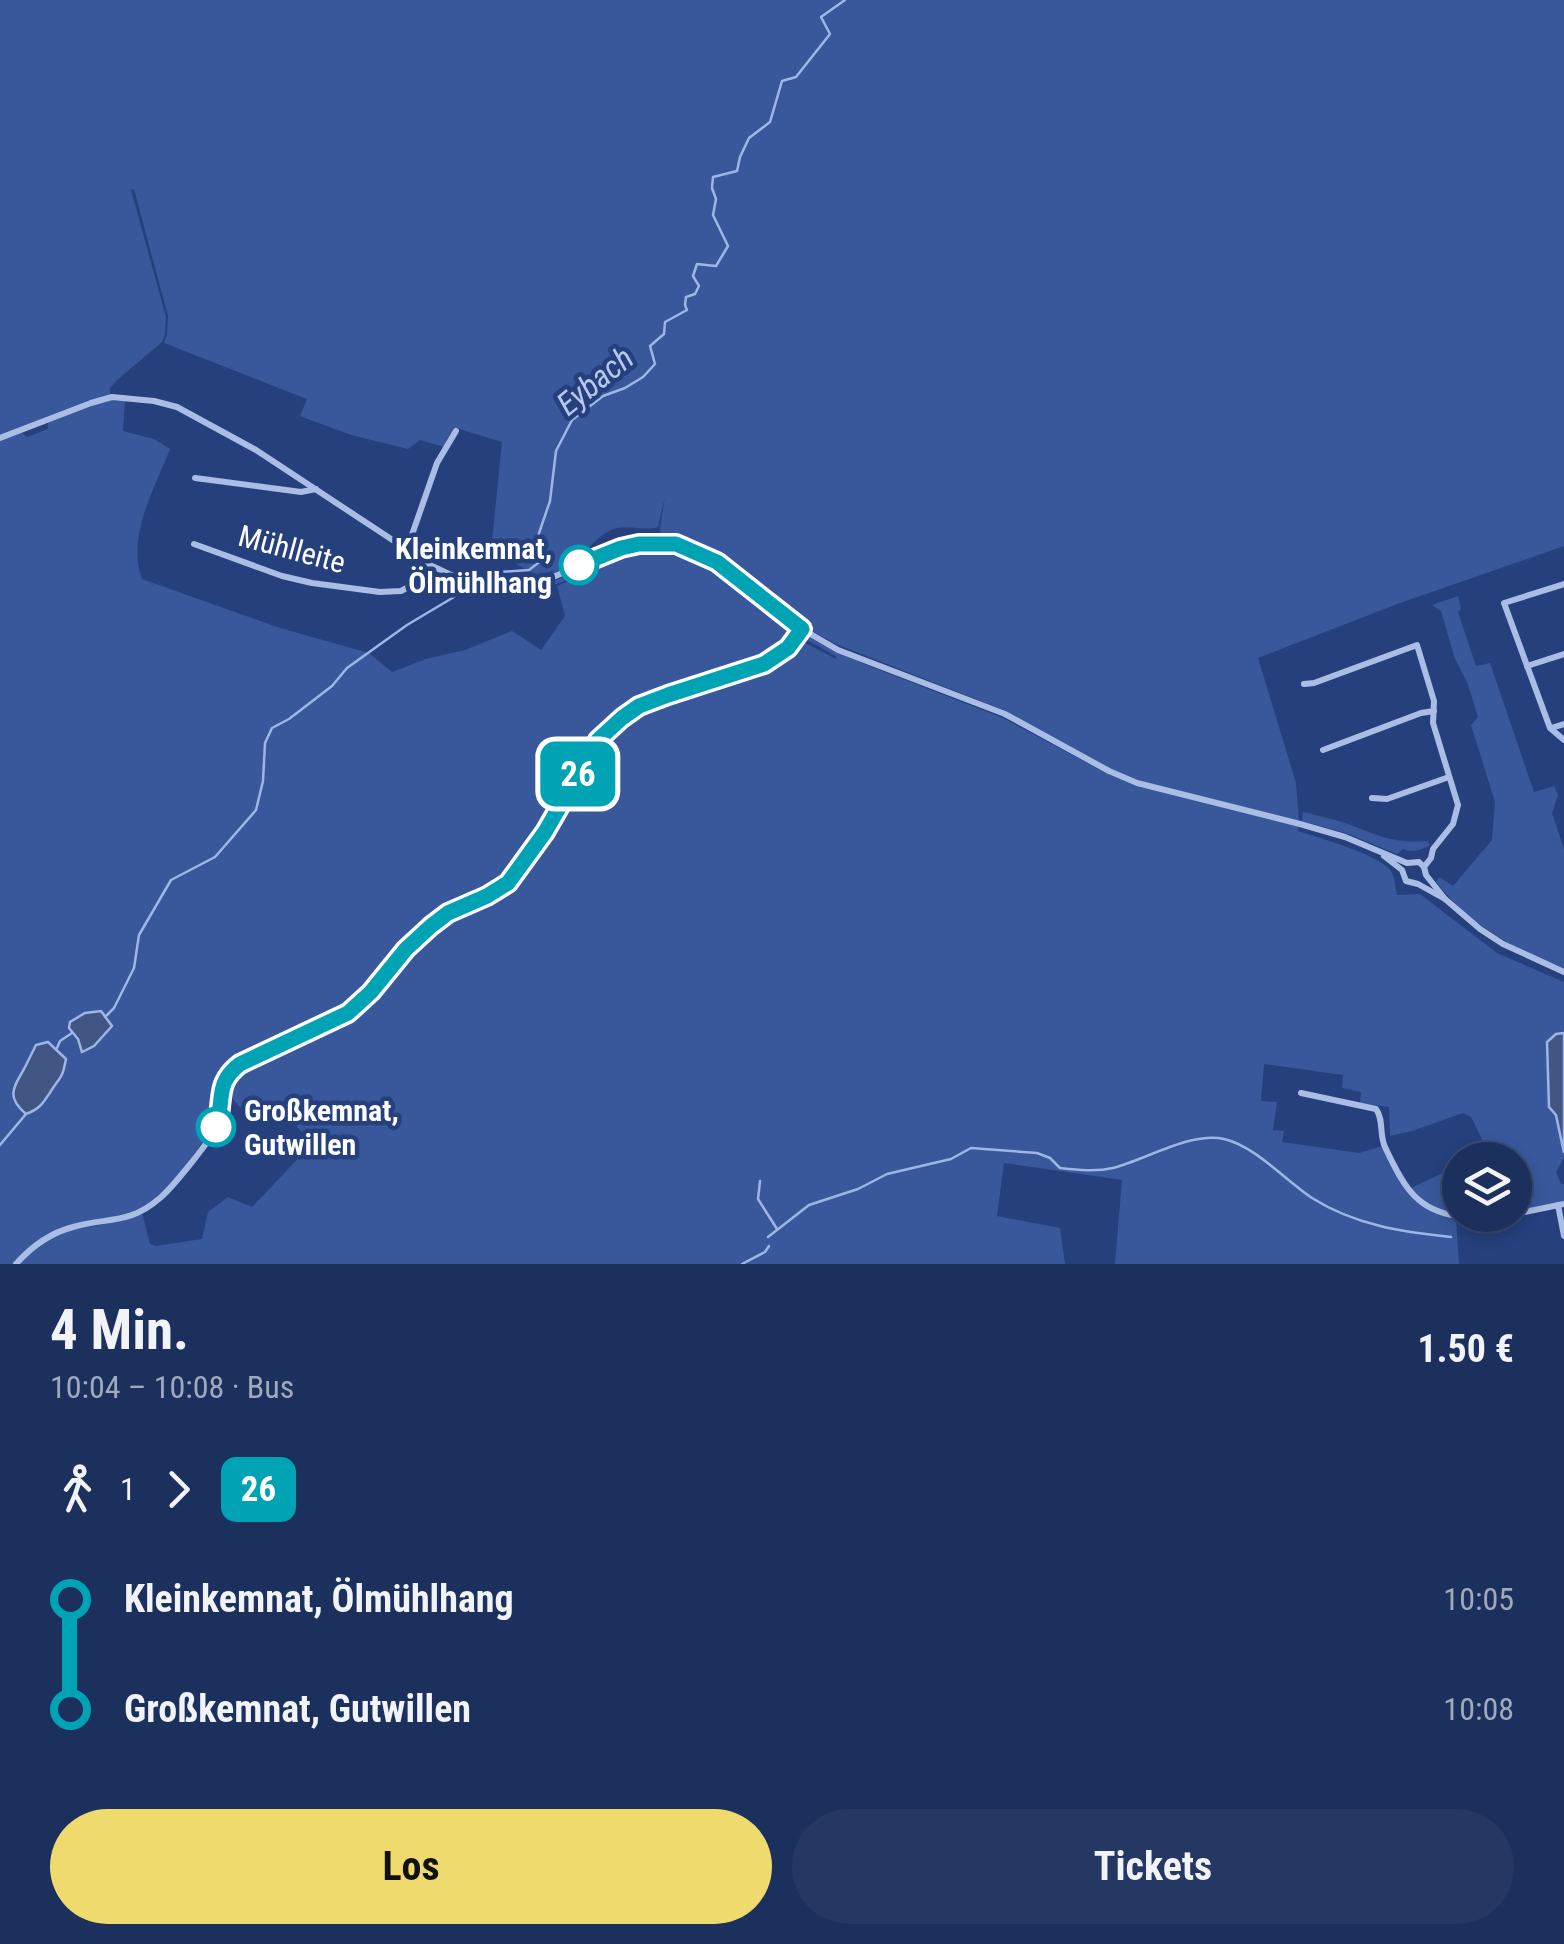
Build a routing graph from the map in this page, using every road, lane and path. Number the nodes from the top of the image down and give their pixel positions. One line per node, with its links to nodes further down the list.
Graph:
1 (456, 431): 6 (street)
2 (0, 438): 4 (street)
3 (195, 478): 4 (street)
4 (316, 489): 6 (street)
5 (194, 544): 7 (street, Mühlleite)
6 (407, 550): 7 (street)
7 (432, 566): 9 (street)
8 (1564, 584): 11 (street)
9 (802, 629): 22 (street); 32 (street)
10 (1564, 654): 11 (street)
11 (1527, 666): 15 (street)
12 (1304, 684): 13 (street)
13 (1434, 711): 17 (street); 18 (street)
14 (1564, 724): 15 (street)
15 (1550, 728): 16 (street)
16 (1564, 740)
17 (1323, 750)
18 (1449, 777): 19 (street); 20 (street)
19 (1372, 798)
20 (1434, 849): 21 (street); 23 (street)
21 (1416, 861): 22 (street); 23 (street)
22 (1405, 866): 24 (street)
23 (1425, 871): 24 (street); 25 (street)
24 (1418, 884): 25 (street)
25 (1445, 900): 26 (street)
26 (1564, 972)
27 (1302, 1093): 30 (street)
28 (1561, 1204): 29 (street); 31 (street)
29 (1532, 1211)
30 (1442, 1212)
31 (1564, 1236)
32 (16, 1264)

